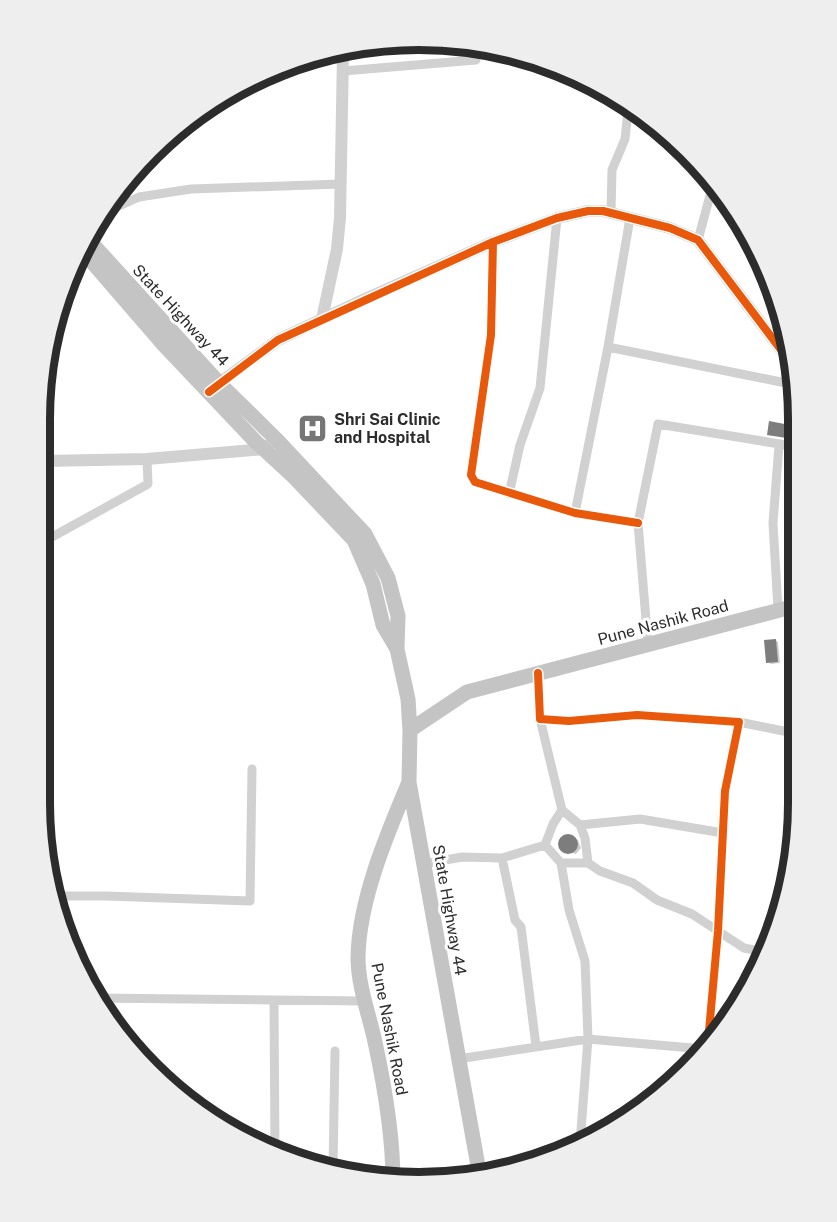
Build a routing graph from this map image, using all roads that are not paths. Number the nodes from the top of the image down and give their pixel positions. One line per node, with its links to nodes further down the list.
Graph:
1 (343, 58): 3 (street)
2 (476, 60): 3 (street)
3 (344, 71): 5 (street)
4 (628, 115): 8 (street)
5 (341, 184): 7 (street); 15 (street)
6 (711, 193): 11 (street)
7 (116, 207)
8 (611, 213): 9 (street); 10 (street)
9 (557, 218): 12 (street); 26 (street)
10 (630, 218): 11 (street); 16 (street)
11 (698, 240): 17 (street)
12 (493, 242): 15 (street); 26 (street)
13 (93, 245): 19 (main road, State Highway 44)
14 (87, 257): 19 (main road, State Highway 44)
15 (322, 319): 19 (street)
16 (608, 347): 18 (street); 27 (street)
17 (780, 349)
18 (786, 383)
19 (214, 388): 20 (main road, State Highway 44); 23 (main road, State Highway 44)
20 (276, 439): 23 (street); 29 (main road, State Highway 44)
21 (779, 445): 22 (street); 28 (street); 32 (street)
22 (788, 446)
23 (264, 449): 24 (street); 29 (main road, State Highway 44)
24 (147, 459): 25 (street); 30 (street)
25 (50, 461)
26 (509, 494): 27 (street)
27 (575, 513): 28 (street)
28 (638, 524): 33 (street)
29 (360, 537): 37 (main road, State Highway 44)
30 (50, 538)
31 (788, 608): 32 (main road, Pune Nashik Road)
32 (778, 610): 33 (main road, Pune Nashik Road)
33 (648, 644): 34 (main road, Pune Nashik Road)
34 (538, 673): 35 (street); 37 (main road, Pune Nashik Road)
35 (540, 719): 36 (street); 41 (street)
36 (739, 722): 38 (street); 43 (street)
37 (410, 730): 40 (main road, State Highway 44)
38 (788, 732)
39 (252, 769): 49 (street)
40 (409, 782): 48 (main road, State Highway 44); 54 (main road, Pune Nashik Road)
41 (562, 810): 42 (street); 44 (street)
42 (580, 825): 43 (street); 47 (street)
43 (723, 833): 50 (street)
44 (545, 845): 45 (street); 46 (street)
45 (502, 858): 48 (street); 57 (street)
46 (561, 863): 47 (street); 56 (street)
47 (588, 863): 50 (street)
48 (423, 864): 60 (main road, State Highway 44)
49 (61, 896)
50 (718, 931): 51 (street); 55 (street)
51 (757, 950)
52 (105, 998): 53 (street)
53 (274, 1001): 54 (street); 62 (street)
54 (364, 1001): 65 (main road, Pune Nashik Road)
55 (709, 1030)
56 (588, 1039): 57 (street); 58 (street); 61 (street)
57 (536, 1046): 60 (street)
58 (695, 1048)
59 (335, 1051): 63 (street)
60 (458, 1059): 64 (main road, State Highway 44)
61 (581, 1135)
62 (275, 1143)
63 (333, 1162)
64 (478, 1167)
65 (393, 1172)

